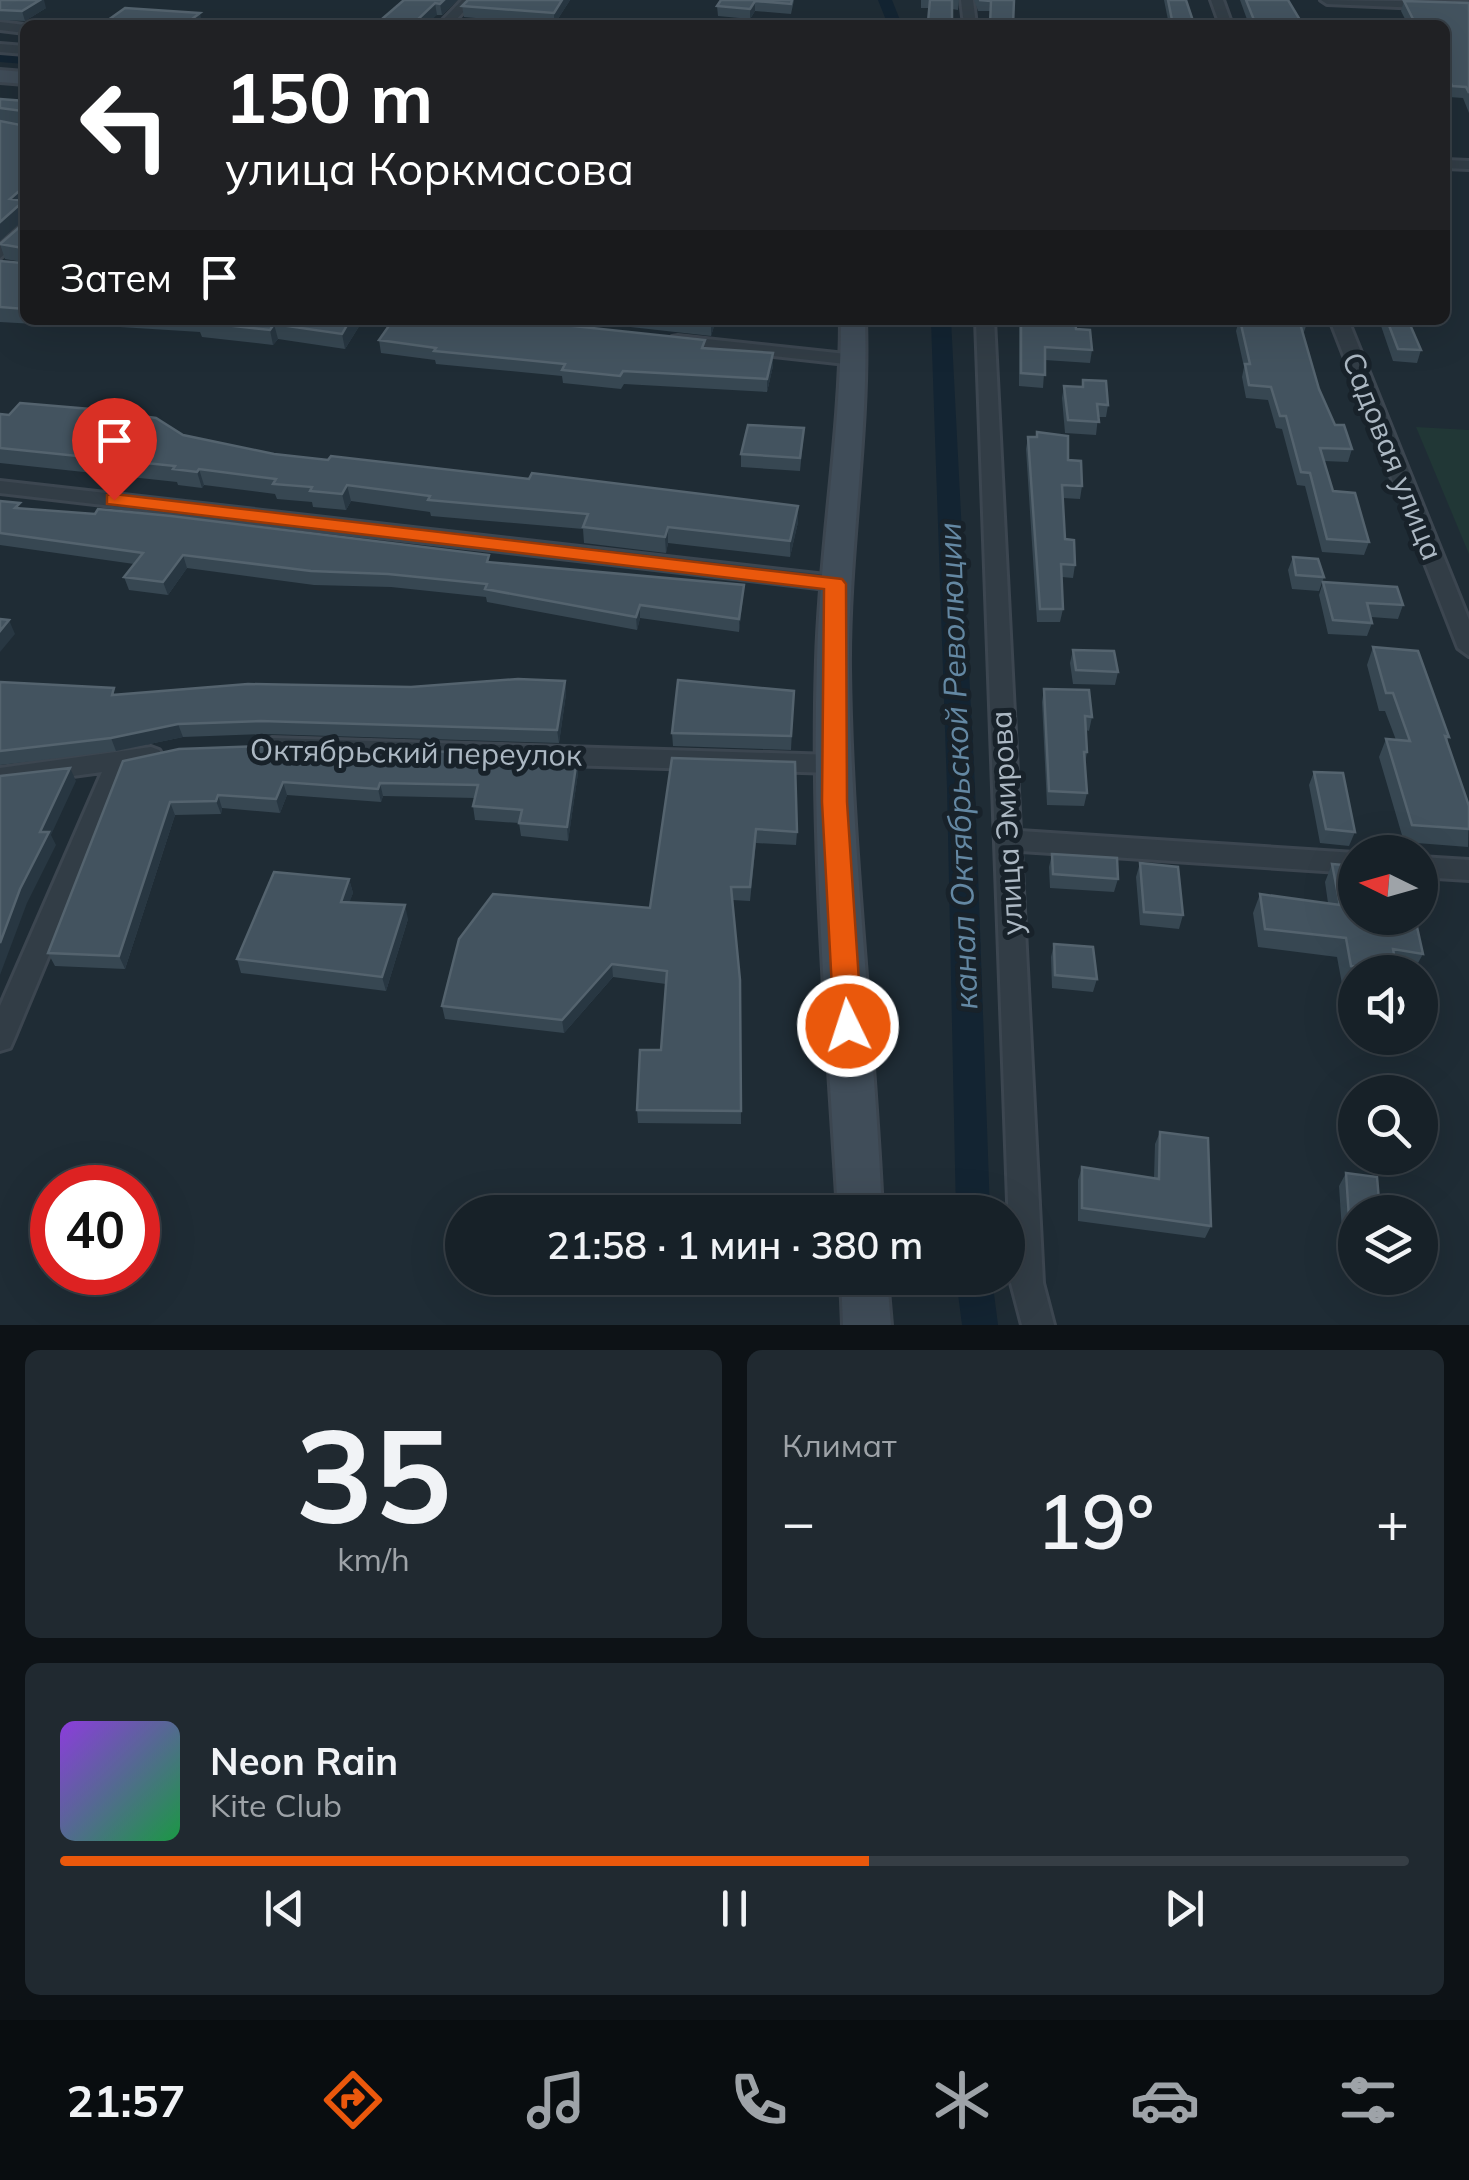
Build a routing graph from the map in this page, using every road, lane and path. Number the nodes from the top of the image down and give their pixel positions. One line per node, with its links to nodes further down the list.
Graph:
1 (469, 0): 4 (street)
2 (1327, 0): 3 (street)
3 (1469, 6)
4 (449, 20)
5 (20, 233): 6 (street)
6 (0, 253)
7 (852, 325): 11 (street)
8 (986, 325): 20 (street, улица Эмирова)
9 (1342, 325): 14 (street, Садовая улица)
10 (660, 339): 11 (street)
11 (854, 360): 13 (street)
12 (0, 486): 13 (street)
13 (835, 584): 18 (street)
14 (1469, 648)
15 (249, 748): 18 (street, Октябрьский переулок)
16 (183, 750): 17 (street)
17 (117, 764): 19 (street); 24 (street)
18 (833, 764): 25 (street)
19 (0, 777)
20 (1006, 840): 21 (street); 28 (street, улица Эмирова)
21 (1338, 862)
22 (1438, 868): 23 (street)
23 (1469, 870)
24 (0, 1039)
25 (859, 1195)
26 (865, 1295): 27 (street)
27 (867, 1325)
28 (1038, 1325)

